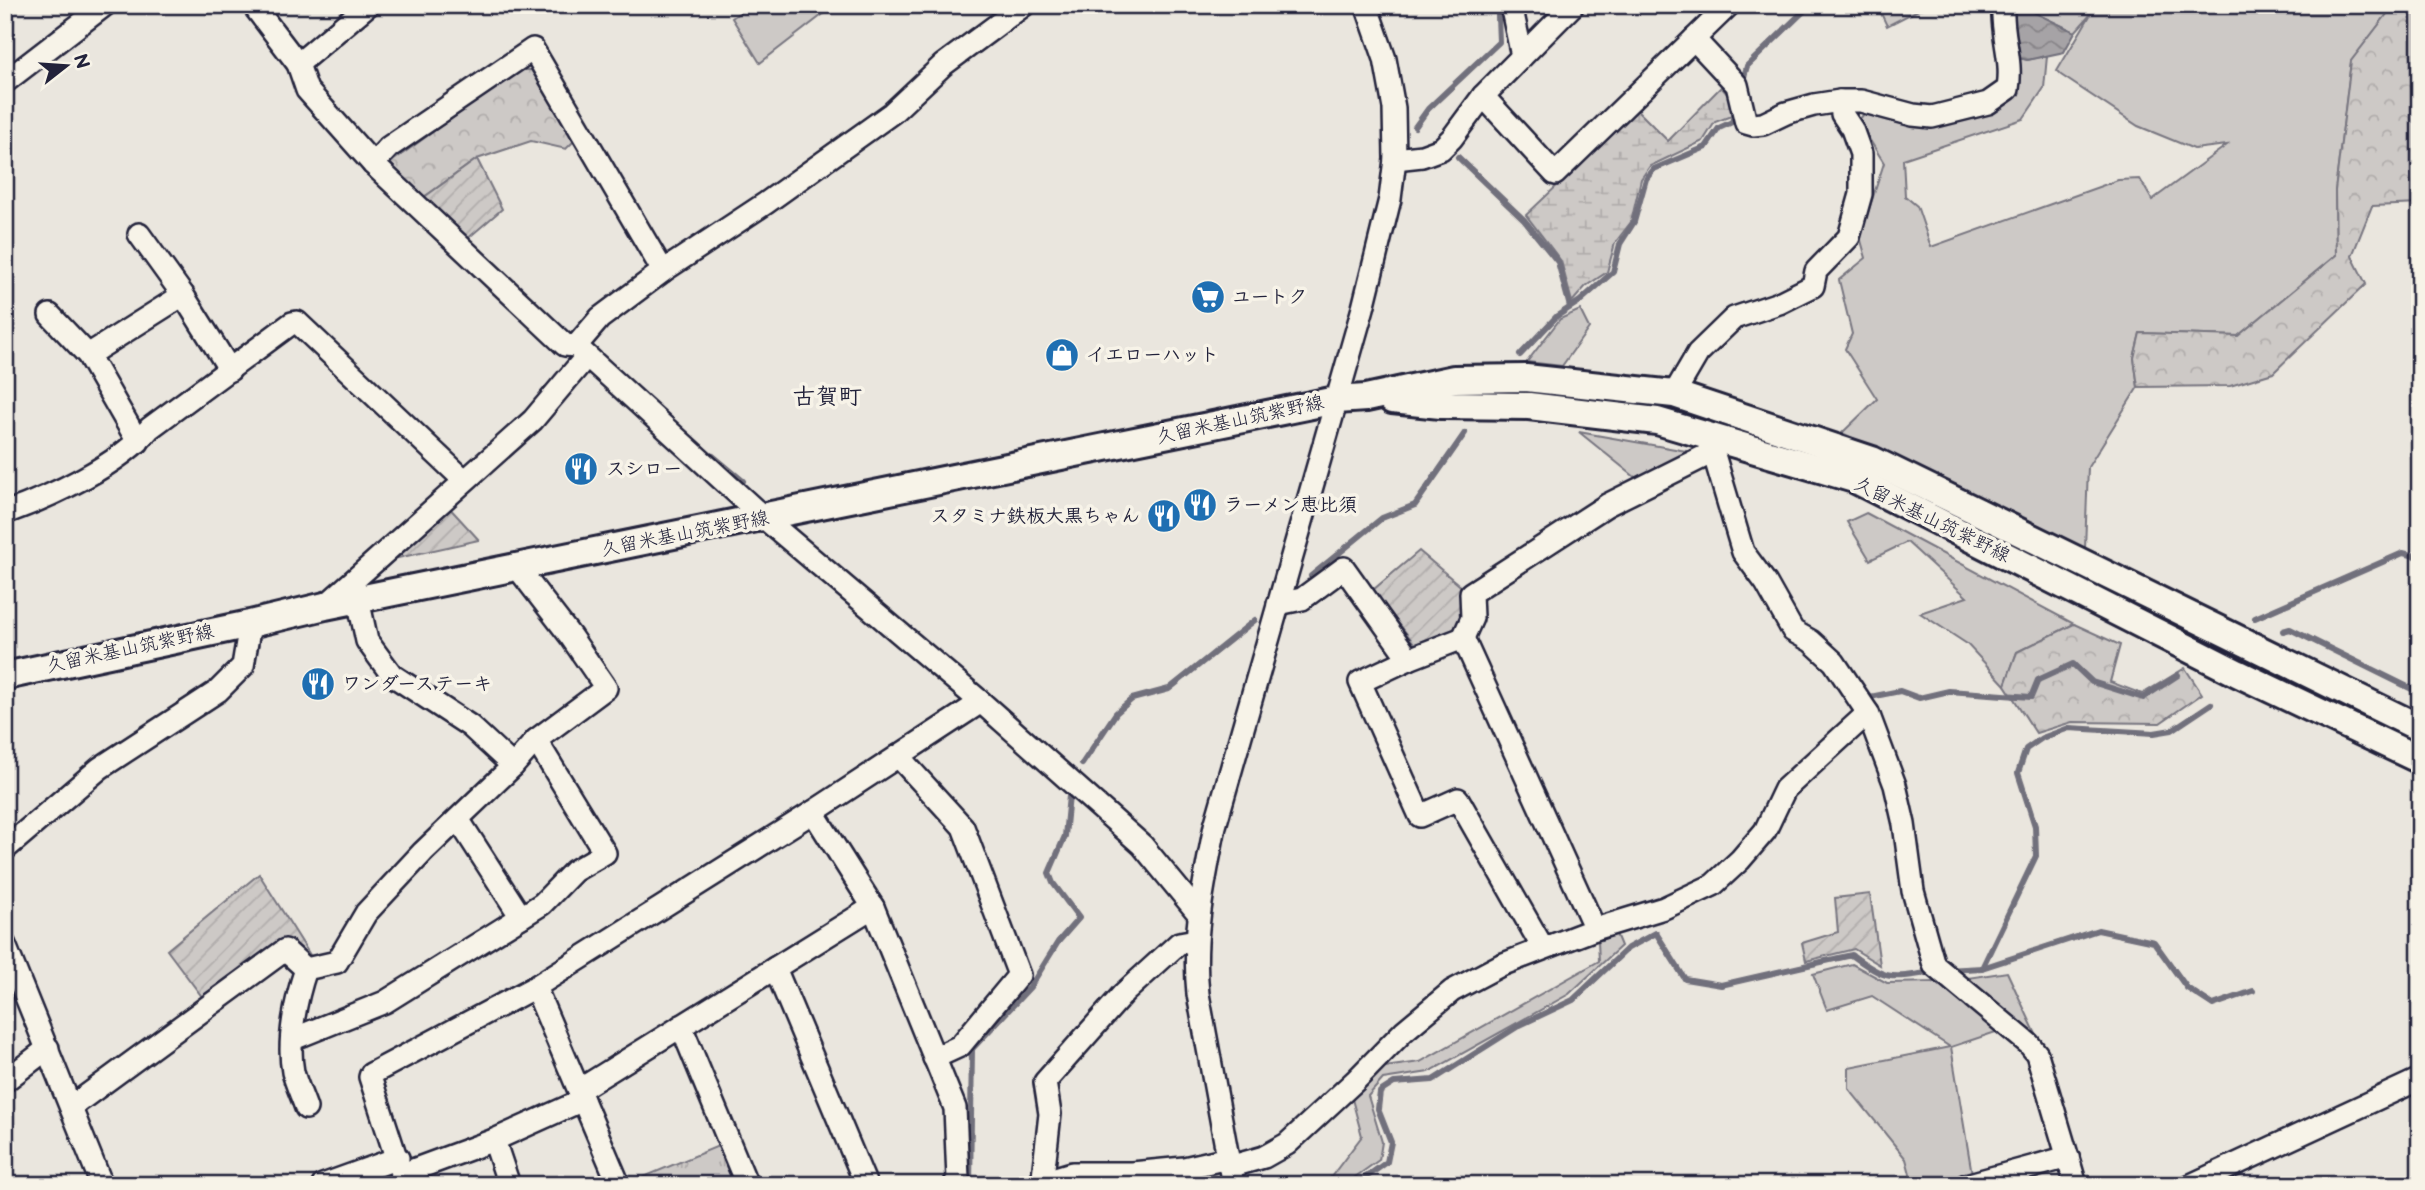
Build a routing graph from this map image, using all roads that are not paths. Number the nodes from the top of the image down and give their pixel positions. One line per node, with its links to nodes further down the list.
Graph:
1 (105, 5): 13 (street)
2 (253, 5): 12 (street)
3 (368, 5): 12 (street)
4 (1024, 5): 19 (street)
5 (1366, 5): 16 (street)
6 (1511, 5): 11 (street)
7 (1573, 5): 11 (street)
8 (1729, 5): 10 (street)
9 (2003, 5): 15 (street)
10 (1694, 39): 14 (street); 15 (street)
11 (1522, 56): 14 (street)
12 (298, 64): 17 (street)
13 (5, 82)
14 (1483, 96): 16 (street)
15 (1840, 101): 25 (street)
16 (1395, 159): 27 (street)
17 (373, 164): 19 (street); 22 (street)
18 (139, 234): 20 (street)
19 (663, 271): 22 (street)
20 (183, 295): 23 (street); 24 (street)
21 (50, 315): 23 (street)
22 (581, 351): 30 (street); 32 (street)
23 (88, 355): 28 (street)
24 (230, 370): 28 (street); 30 (street)
25 (1674, 394): 26 (main road, 久留米基山筑紫野線); 43 (main road, 久留米基山筑紫野線)
26 (1366, 398): 27 (main road, 久留米基山筑紫野線); 29 (main road, 久留米基山筑紫野線)
27 (1336, 400): 32 (main road, 久留米基山筑紫野線); 35 (street)
28 (138, 442): 31 (street)
29 (1711, 445): 38 (street); 42 (street); 46 (main road, 久留米基山筑紫野線)
30 (464, 480): 36 (street)
31 (5, 513)
32 (764, 518): 33 (main road, 久留米基山筑紫野線); 41 (street)
33 (517, 568): 34 (main road, 久留米基山筑紫野線); 44 (street)
34 (358, 599): 36 (main road, 久留米基山筑紫野線); 47 (street)
35 (1278, 604): 39 (street); 52 (street)
36 (325, 606): 37 (main road, 久留米基山筑紫野線)
37 (250, 624): 40 (main road, 久留米基山筑紫野線); 50 (street)
38 (1463, 638): 39 (street); 54 (street)
39 (1409, 659): 57 (street)
40 (5, 676)
41 (981, 702): 45 (street); 52 (street)
42 (1868, 713): 54 (street); 71 (street)
43 (2420, 728)
44 (536, 740): 47 (street); 53 (street)
45 (898, 756): 48 (street); 64 (street)
46 (2420, 761)
47 (513, 766): 49 (street)
48 (813, 812): 51 (street); 60 (street)
49 (458, 819): 53 (street); 59 (street)
50 (5, 849)
51 (873, 907): 58 (street); 64 (street)
52 (1198, 913): 55 (street)
53 (521, 917): 62 (street)
54 (1595, 929): 57 (street)
55 (1196, 940): 72 (street); 74 (street)
56 (5, 946): 63 (street)
57 (1543, 948): 72 (street)
58 (775, 968): 61 (street); 80 (street)
59 (306, 969): 62 (street); 68 (street)
60 (535, 987): 67 (street); 73 (street)
61 (681, 1026): 67 (street); 79 (street)
62 (293, 1040): 69 (street)
63 (48, 1048): 66 (street); 68 (street)
64 (934, 1058): 81 (street)
65 (2420, 1079): 84 (street)
66 (5, 1081)
67 (581, 1095): 70 (street); 78 (street)
68 (71, 1107): 75 (street)
69 (306, 1108)
70 (494, 1140): 73 (street); 77 (street)
71 (2068, 1157): 82 (street); 83 (street)
72 (1230, 1170): 74 (street)
73 (401, 1172): 76 (street)
74 (1042, 1183)
75 (102, 1185)
76 (323, 1185)
77 (509, 1185)
78 (619, 1185)
79 (747, 1185)
80 (866, 1185)
81 (954, 1185)
82 (1966, 1185)
83 (2076, 1185)
84 (2191, 1185)

